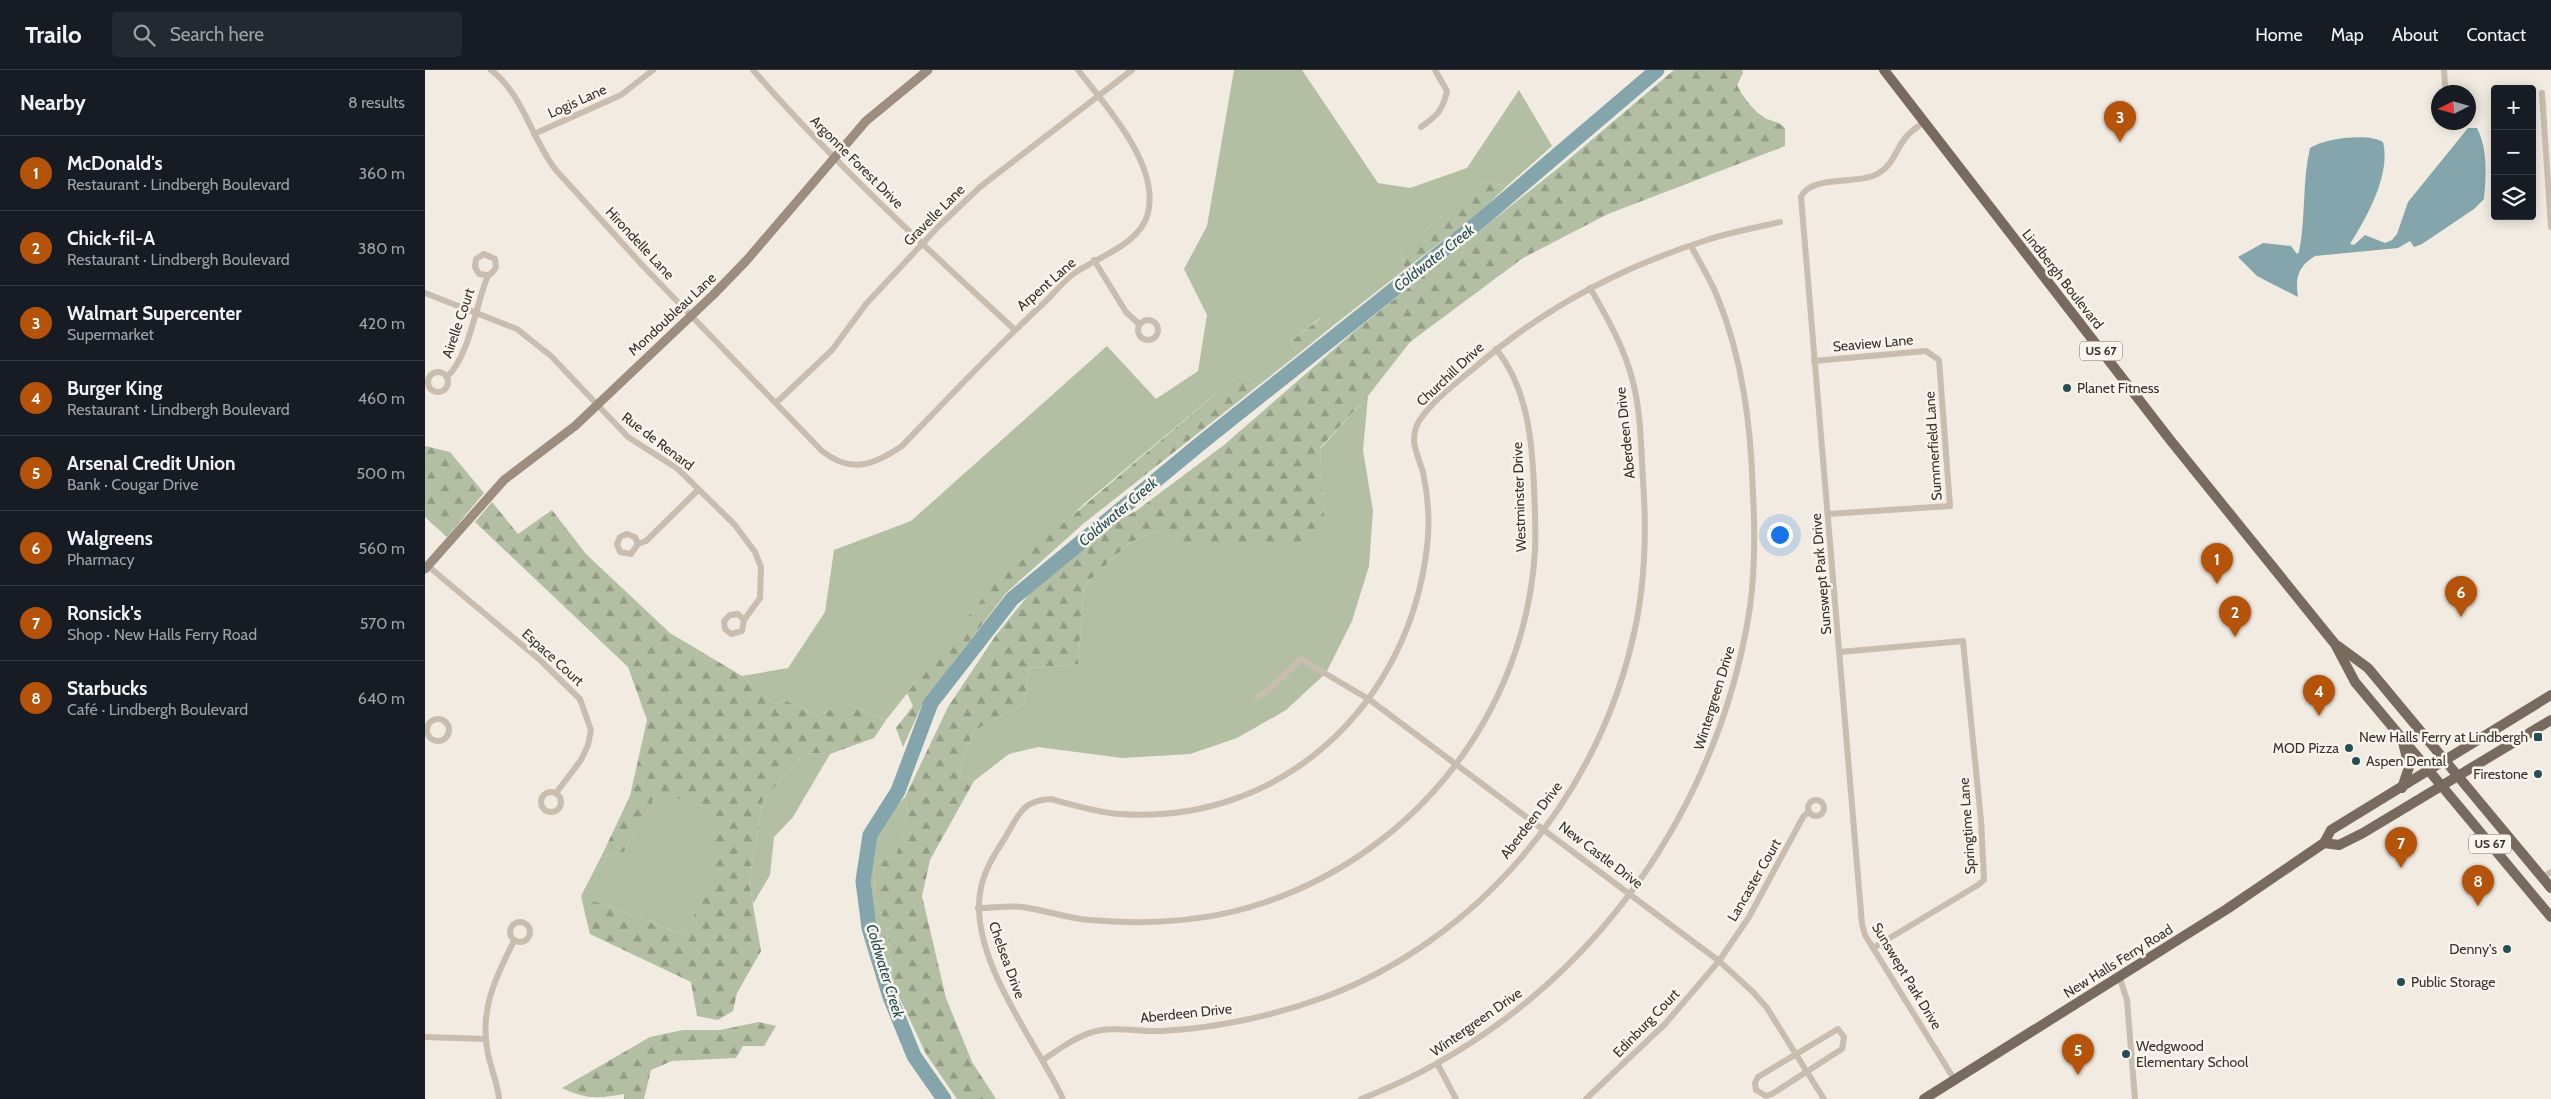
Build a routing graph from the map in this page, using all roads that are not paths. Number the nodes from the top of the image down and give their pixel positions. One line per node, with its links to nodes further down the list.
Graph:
1 (491, 70): 15 (street, Hirondelle Lane)
2 (653, 70): 15 (street, Logis Lane)
3 (753, 70): 16 (street, Argonne Forest Drive)
4 (928, 70): 16 (street, Mondoubleau Lane)
5 (1079, 70): 12 (street, Arpent Lane)
6 (1132, 70): 12 (street, Gravelle Lane)
7 (1435, 70): 14 (street)
8 (1884, 70): 13 (main road, Lindbergh Boulevard / US 67)
9 (2444, 70): 10 (street)
10 (2445, 85)
11 (2542, 93): 17 (street)
12 (1099, 97): 20 (street, Gravelle Lane); 22 (street, Arpent Lane)
13 (1924, 122): 32 (street, Sunswept Park Drive); 42 (main road, Lindbergh Boulevard / US 67)
14 (1421, 127)
15 (534, 134): 27 (street, Hirondelle Lane)
16 (835, 157): 20 (street, Argonne Forest Drive); 27 (street, Mondoubleau Lane)
17 (2549, 161): 19 (street)
18 (1780, 222): 21 (street, Churchill Drive)
19 (2551, 227)
20 (922, 244): 29 (street, Argonne Forest Drive); 34 (street, Gravelle Lane)
21 (1691, 246): 24 (street, Churchill Drive); 62 (street, Wintergreen Drive)
22 (1094, 260): 28 (street); 29 (street, Arpent Lane)
23 (487, 275): 26 (street, Airelle Court)
24 (1589, 288): 30 (street, Churchill Drive); 58 (street, Aberdeen Drive)
25 (425, 293): 26 (street, Rue de Renard)
26 (477, 313): 33 (street, Airelle Court); 35 (street, Rue de Renard)
27 (691, 315): 34 (street, Hirondelle Lane); 35 (street, Mondoubleau Lane)
28 (1139, 324)
29 (1014, 329): 36 (street, Arpent Lane)
30 (1496, 349): 46 (street, Churchill Drive); 50 (street, Westminster Drive)
31 (1934, 354): 32 (street, Seaview Lane); 38 (street, Summerfield Lane)
32 (1815, 361): 38 (street, Sunswept Park Drive)
33 (447, 377)
34 (777, 402): 36 (street, Hirondelle Lane)
35 (597, 404): 37 (street, Rue de Renard); 40 (street, Mondoubleau Lane)
36 (863, 465)
37 (698, 490): 39 (street); 41 (street, Rue de Renard)
38 (1828, 514): 43 (street, Sunswept Park Drive)
39 (638, 544)
40 (426, 568): 55 (street, Espace Court)
41 (744, 620)
42 (2335, 644): 48 (main road, Lindbergh Boulevard / US 67); 49 (main road, Lindbergh Boulevard / US 67)
43 (1840, 652): 66 (street, Sunswept Park Drive); 66 (street, Springtime Lane)
44 (2551, 695): 49 (main road, New Halls Ferry Road)
45 (1257, 697): 46 (street, New Castle Drive)
46 (1370, 700): 50 (street, New Castle Drive); 56 (street, Churchill Drive)
47 (2550, 723): 52 (main road, New Halls Ferry Road)
48 (2402, 739): 51 (main road, US 67); 54 (main road)
49 (2445, 761): 51 (main road, New Halls Ferry Road); 52 (main road, Lindbergh Boulevard / US 67)
50 (1457, 766): 58 (street, New Castle Drive); 63 (street, Westminster Drive)
51 (2430, 771): 53 (main road, US 67); 54 (main road, New Halls Ferry Road)
52 (2458, 777): 53 (main road, New Halls Ferry Road); 60 (main road, Lindbergh Boulevard / US 67)
53 (2442, 785): 59 (main road, New Halls Ferry Road); 64 (main road, US 67)
54 (2402, 788): 59 (main road, New Halls Ferry Road)
55 (556, 793)
56 (1032, 802): 63 (street, Chelsea Drive)
57 (1809, 811): 67 (street, Lancaster Court)
58 (1544, 828): 62 (street, New Castle Drive); 72 (street, Aberdeen Drive)
59 (2325, 843): 68 (main road, New Halls Ferry Road)
60 (2547, 875): 61 (main road, Lindbergh Boulevard / US 67)
61 (2551, 888)
62 (1631, 894): 67 (street, New Castle Drive); 73 (street, Wintergreen Drive)
63 (978, 908): 72 (street, Chelsea Drive)
64 (2551, 917)
65 (514, 941): 70 (street)
66 (1873, 948): 75 (street, Sunswept Park Drive)
67 (1719, 960): 71 (street, New Castle Drive); 80 (street, Edinburg Court)
68 (2119, 976): 75 (main road, New Halls Ferry Road); 83 (street)
69 (425, 1037): 70 (street)
70 (486, 1040): 76 (street)
71 (1795, 1053): 74 (street, New Castle Drive); 74 (street); 74 (street)
72 (1043, 1060): 77 (street, Chelsea Drive)
73 (1438, 1065): 78 (street, Wintergreen Drive); 79 (street)
74 (1806, 1073): 81 (street, New Castle Drive)
75 (1954, 1079): 82 (main road, New Halls Ferry Road)
76 (499, 1099)
77 (1063, 1099)
78 (1361, 1099)
79 (1456, 1099)
80 (1586, 1099)
81 (1824, 1099)
82 (1924, 1099)
83 (2135, 1099)

